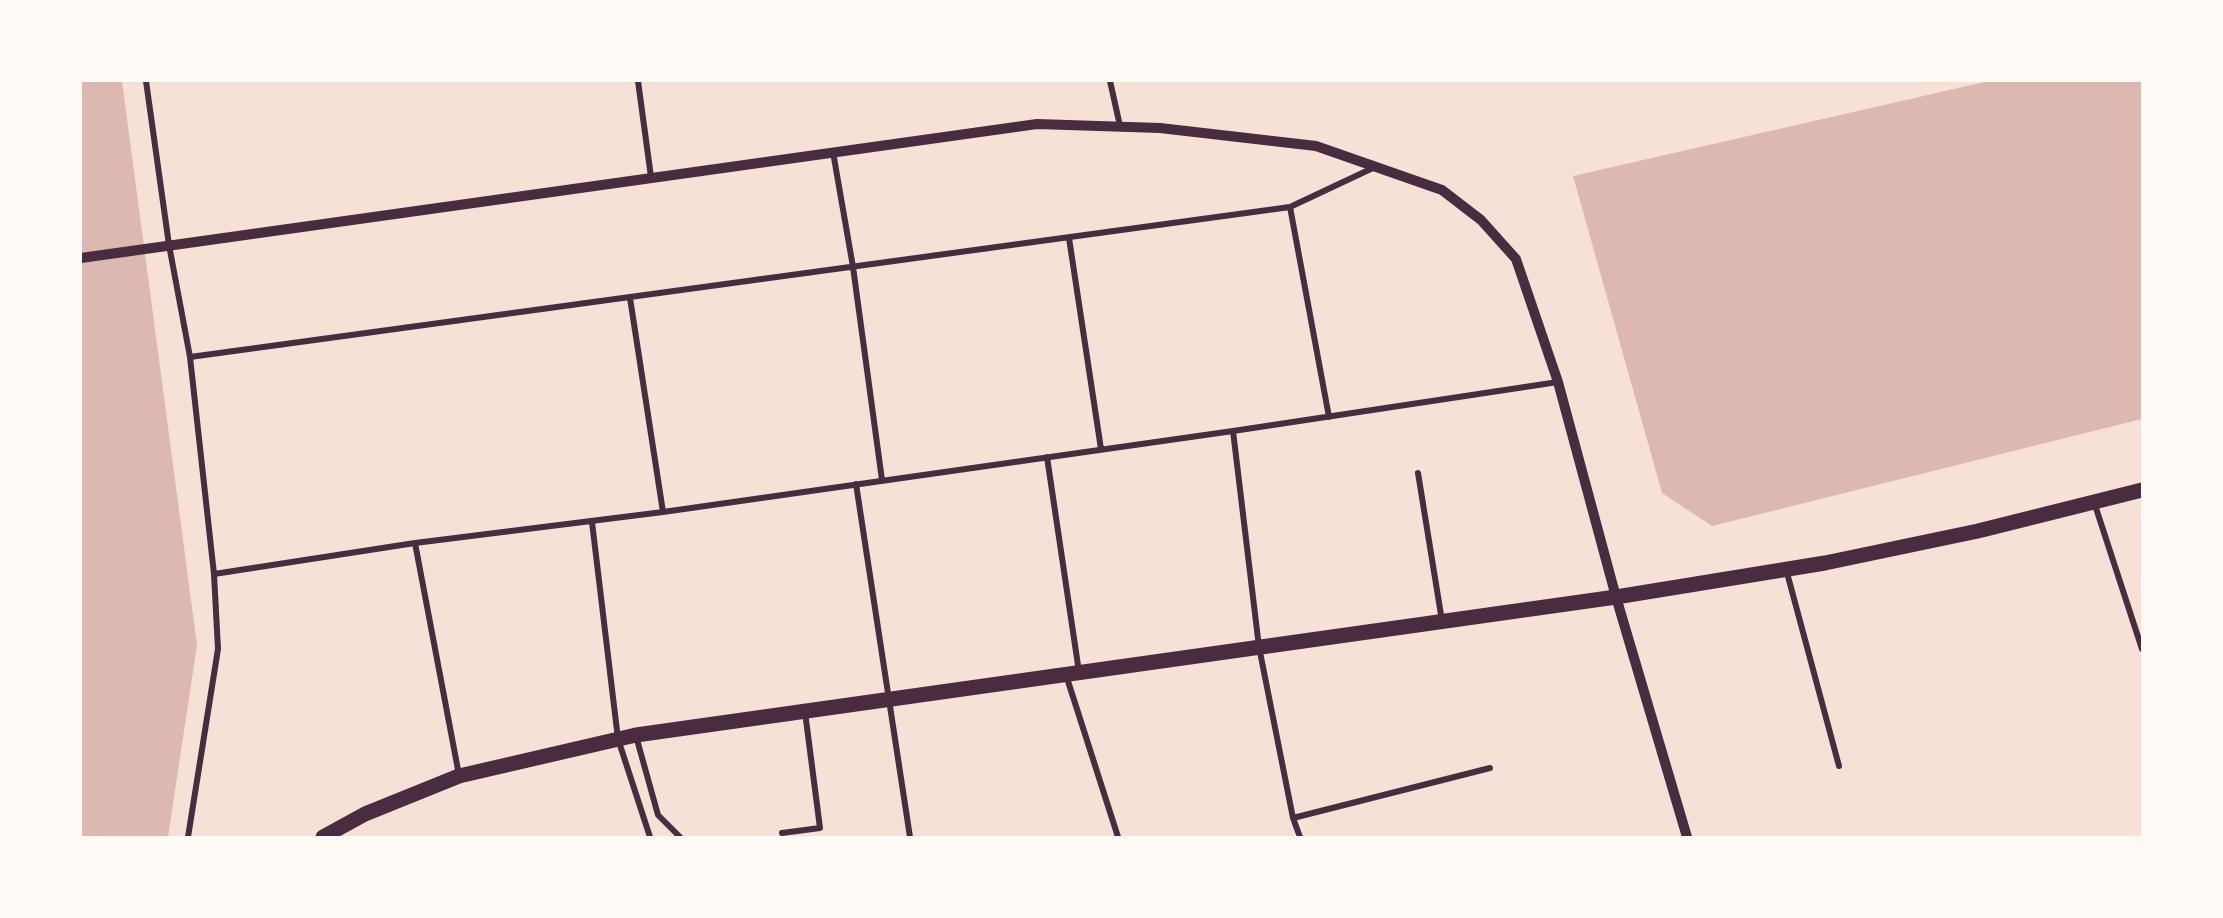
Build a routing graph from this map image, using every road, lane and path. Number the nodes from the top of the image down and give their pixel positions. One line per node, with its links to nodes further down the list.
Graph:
1 (146, 81): 10 (street)
2 (638, 81): 7 (street)
3 (1110, 81): 4 (street)
4 (1120, 126): 5 (street); 6 (street)
5 (833, 152): 7 (street); 12 (street)
6 (1376, 167): 8 (street); 15 (street)
7 (651, 177): 10 (street)
8 (1290, 207): 9 (street); 16 (street)
9 (1069, 238): 12 (street); 18 (street)
10 (169, 245): 11 (street); 14 (street)
11 (81, 258)
12 (853, 267): 13 (street); 21 (street)
13 (630, 298): 14 (street); 25 (street)
14 (190, 357): 29 (street)
15 (1557, 382): 16 (street); 30 (street)
16 (1329, 417): 17 (street)
17 (1233, 431): 18 (street); 32 (street)
18 (1101, 449): 19 (street)
19 (1047, 457): 21 (street); 34 (street)
20 (1418, 473): 31 (street)
21 (882, 480): 22 (street)
22 (856, 484): 25 (street); 35 (street)
23 (2142, 490): 24 (main road)
24 (2094, 502): 28 (main road); 33 (street)
25 (663, 512): 26 (street)
26 (592, 522): 27 (street); 38 (street)
27 (415, 543): 29 (street); 41 (street)
28 (1786, 569): 30 (main road); 39 (street)
29 (214, 574): 44 (street)
30 (1616, 597): 31 (main road); 51 (street)
31 (1442, 621): 32 (main road)
32 (1259, 647): 34 (main road); 42 (street)
33 (2142, 649)
34 (1072, 673): 35 (main road); 49 (street)
35 (889, 699): 36 (main road); 48 (street)
36 (805, 711): 37 (main road); 43 (street)
37 (636, 735): 38 (main road); 47 (street)
38 (618, 740): 41 (main road); 46 (street)
39 (1839, 766)
40 (1490, 768): 42 (street)
41 (459, 776): 45 (main road)
42 (1293, 818): 50 (street)
43 (782, 833)
44 (188, 837)
45 (323, 837)
46 (650, 837)
47 (680, 837)
48 (910, 837)
49 (1118, 837)
50 (1300, 837)
51 (1687, 837)

